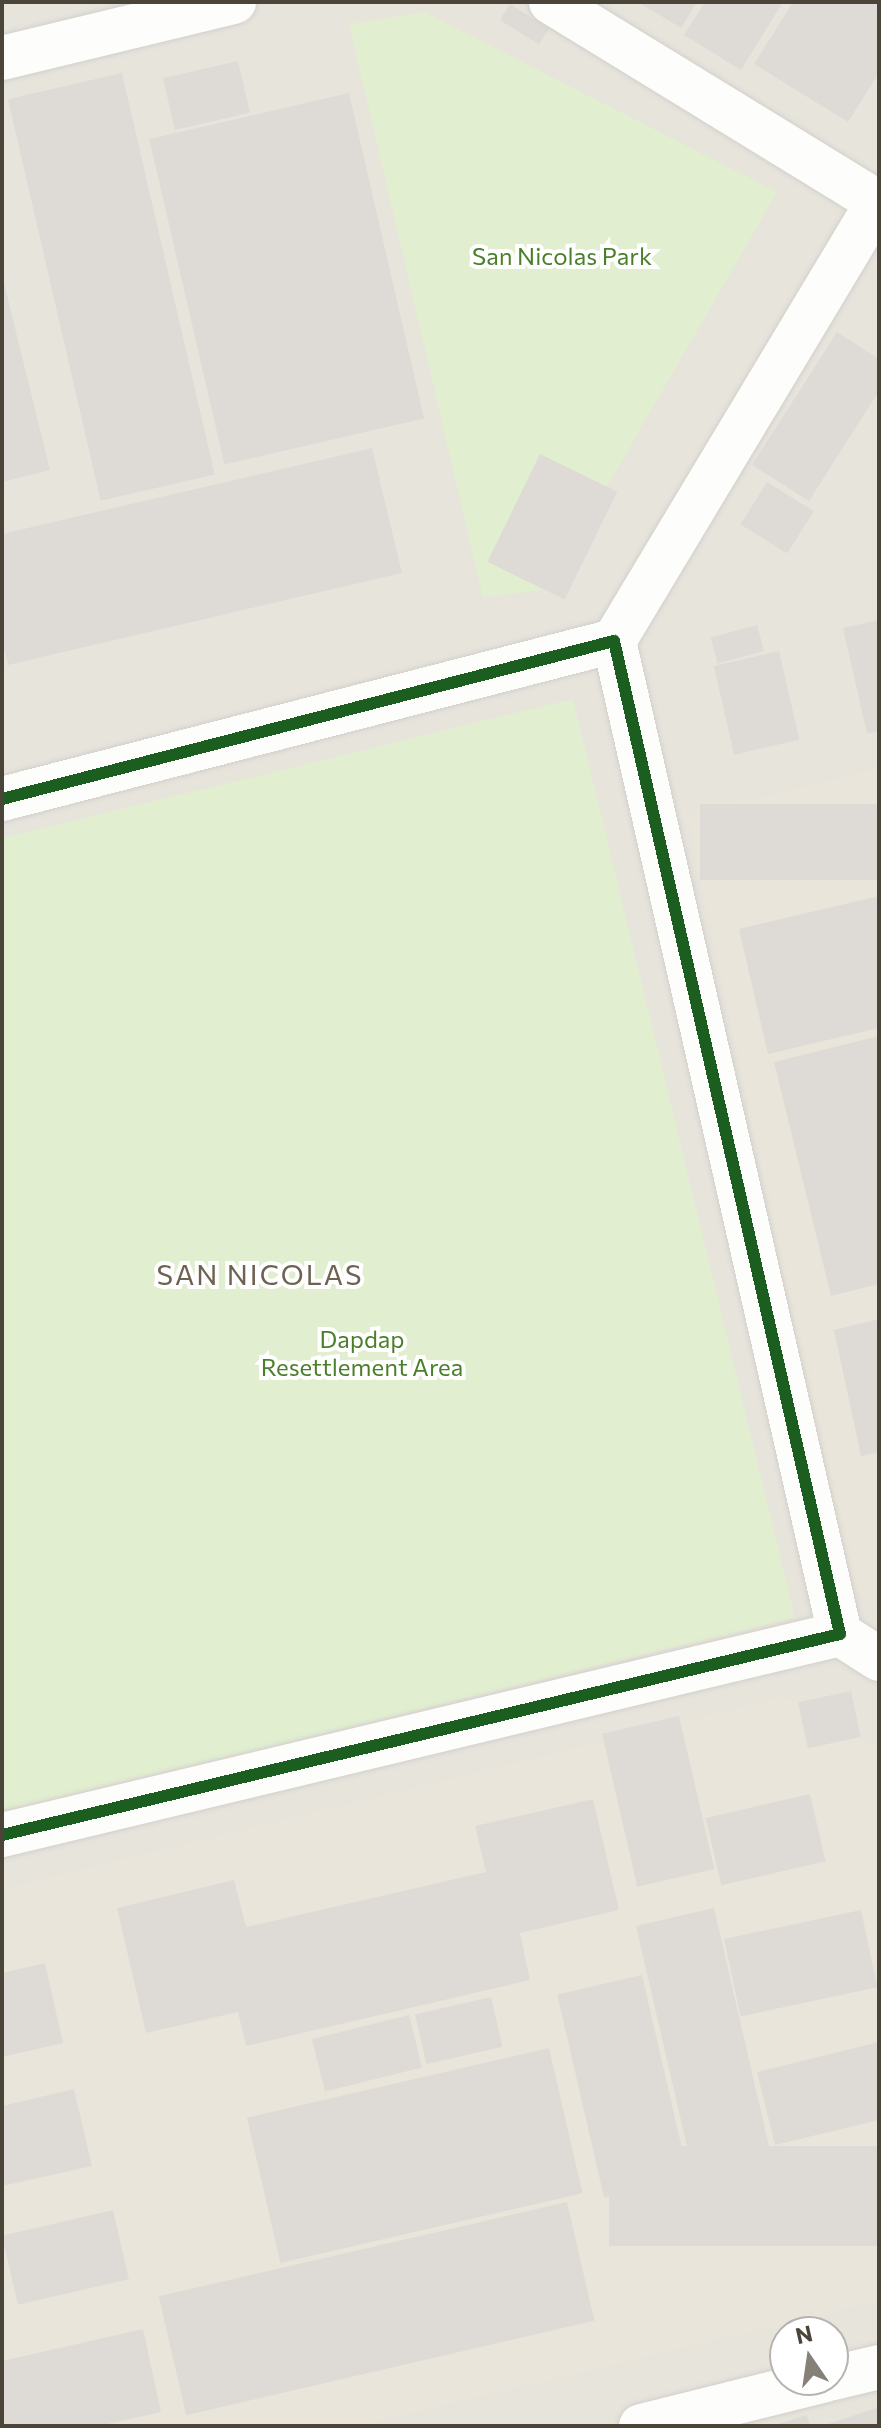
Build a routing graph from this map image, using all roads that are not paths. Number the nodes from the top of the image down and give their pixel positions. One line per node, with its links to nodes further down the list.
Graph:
1 (234, 2): 3 (street)
2 (551, 2): 4 (street)
3 (2, 58)
4 (879, 202): 5 (street)
5 (614, 641): 6 (street); 7 (street)
6 (2, 799)
7 (840, 1634): 8 (street); 9 (street)
8 (879, 1659)
9 (2, 1835)
10 (879, 2367): 11 (street)
11 (849, 2374)
12 (769, 2394): 13 (street)
13 (641, 2426)

